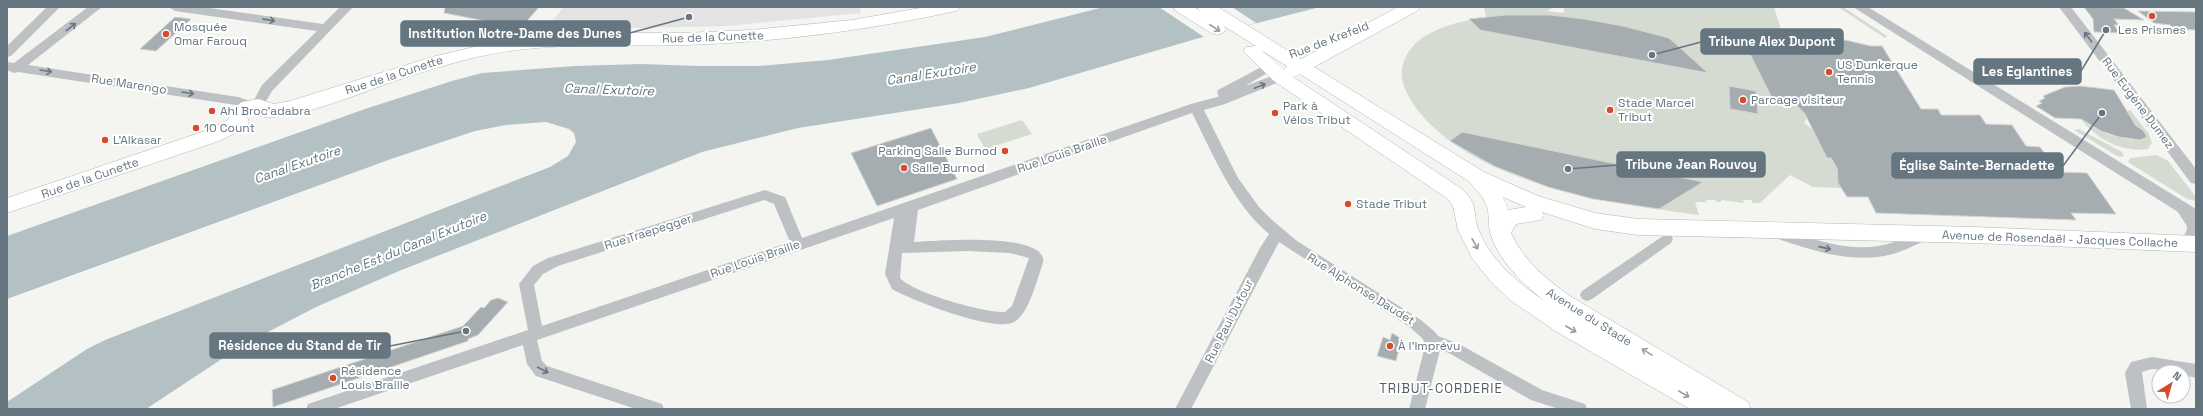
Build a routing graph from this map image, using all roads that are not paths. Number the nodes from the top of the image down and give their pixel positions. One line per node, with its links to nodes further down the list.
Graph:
1 (54, 7): 13 (street)
2 (96, 7): 15 (street, one-way to 2)
3 (175, 7): 11 (street, one-way to 11)
4 (347, 7): 11 (street)
5 (951, 7): 16 (main road, Rue de la Cunette)
6 (1182, 7): 12 (main road, one-way to 12)
7 (1206, 7): 12 (main road)
8 (1410, 7): 14 (main road, Rue de Krefeld)
9 (1859, 7): 22 (street)
10 (2065, 7): 19 (street, Rue Eugène Dumez, one-way to 10)
11 (326, 28): 16 (street)
12 (1255, 46): 14 (main road, Avenue de Rosendaël - Jacques Collache)
13 (7, 53)
14 (1283, 67): 17 (street, Rue Louis Braille); 18 (main road, Avenue de Rosendaël - Jacques Collache); 20 (main road, Avenue de Rosendaël - Jacques Collache); 21 (main road, Avenue de Rosendaël - Jacques Collache)
15 (10, 69): 16 (street, Rue Marengo, one-way to 16)
16 (258, 107): 23 (main road, Rue de la Cunette)
17 (1196, 107): 24 (street, Rue Louis Braille); 30 (street, Rue Alphonse Daudet)
18 (1465, 170): 21 (main road, Avenue du Stade); 25 (main road, Avenue de Rosendaël - Jacques Collache)
19 (2196, 179)
20 (1446, 187): 26 (main road, Avenue du Stade)
21 (1494, 199): 25 (main road, Avenue de Rosendaël - Jacques Collache); 26 (main road); 28 (main road, Avenue du Stade)
22 (2179, 205): 27 (street); 32 (street)
23 (7, 206)
24 (907, 208): 31 (street, Rue Louis Braille); 33 (street)
25 (1533, 208): 28 (main road); 29 (main road, Avenue de Rosendaël - Jacques Collache)
26 (1465, 212): 44 (main road, Avenue du Stade, one-way to 44)
27 (2196, 216)
28 (1501, 233): 45 (main road, Avenue du Stade, one-way to 28)
29 (1667, 233): 32 (main road, Avenue de Rosendaël - Jacques Collache); 34 (street)
30 (1278, 234): 36 (street, Rue Alphonse Daudet); 41 (street, Rue Paul Dufour)
31 (798, 244): 35 (street, Rue Louis Braille); 35 (street, Rue Traepegger)
32 (2191, 244)
33 (901, 248): 33 (street)
34 (1587, 295)
35 (532, 335): 38 (street, Rue Louis Braille); 40 (street, one-way to 40)
36 (1432, 341): 42 (street); 43 (street)
37 (2196, 371): 46 (street)
38 (338, 405): 39 (street, Rue Louis Braille)
39 (314, 409)
40 (656, 409)
41 (1183, 409)
42 (1417, 409)
43 (1578, 409)
44 (1710, 409)
45 (1740, 409)
46 (2139, 409)

